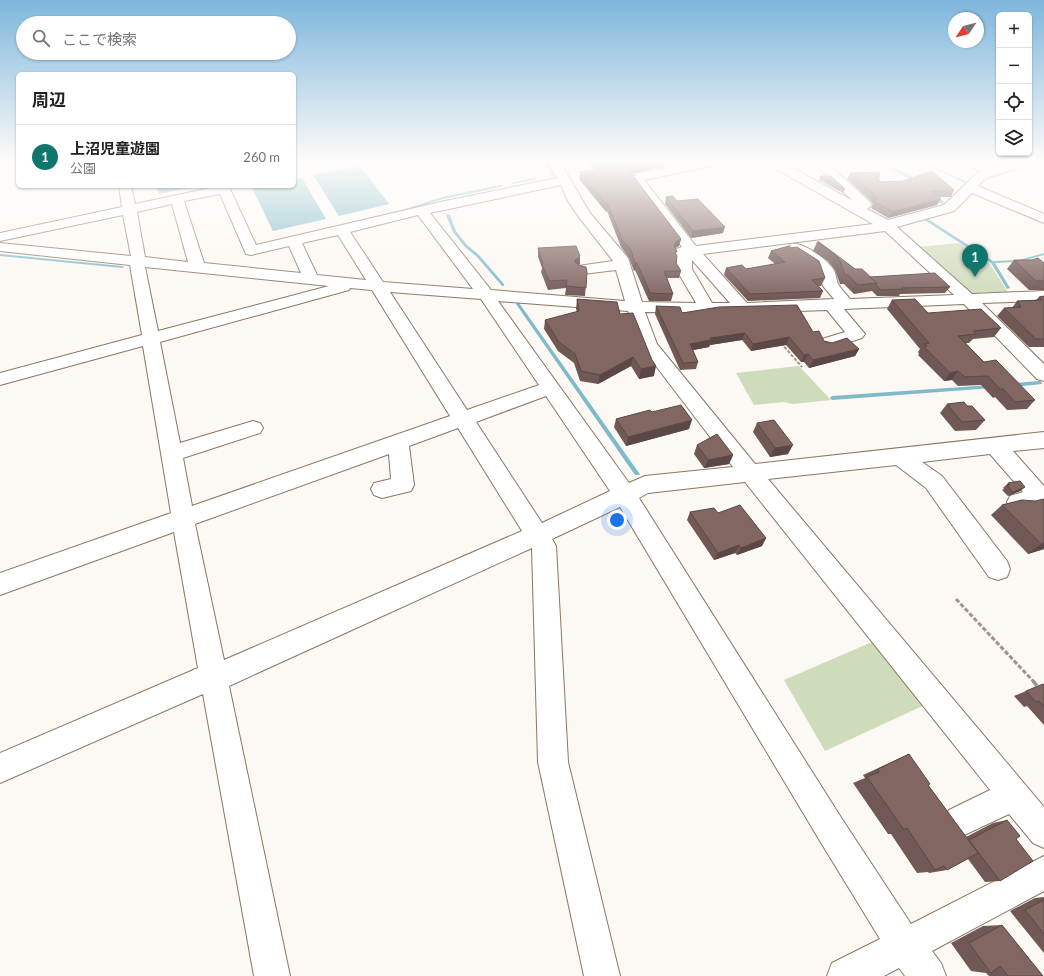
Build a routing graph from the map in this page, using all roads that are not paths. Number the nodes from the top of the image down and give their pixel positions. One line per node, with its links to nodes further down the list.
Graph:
1 (137, 208): 11 (street)
2 (180, 208): 25 (street)
3 (232, 208): 20 (street)
4 (434, 208): 14 (street)
5 (580, 208): 24 (street)
6 (659, 208): 22 (street)
7 (856, 208): 16 (street)
8 (867, 208): 13 (street)
9 (948, 208): 16 (street)
10 (1018, 208): 15 (street)
11 (130, 209): 18 (street); 23 (street)
12 (884, 209): 13 (street)
13 (870, 210): 16 (street)
14 (422, 211): 17 (street); 29 (street)
15 (1044, 219)
16 (888, 225): 19 (street); 31 (street)
17 (342, 230): 20 (street); 28 (street)
18 (0, 236)
19 (783, 239): 22 (street); 32 (street)
20 (294, 241): 27 (street)
21 (0, 247): 23 (street)
22 (692, 250): 34 (street); 35 (street)
23 (137, 262): 25 (street); 36 (street)
24 (622, 265): 26 (street); 33 (street)
25 (197, 267): 27 (street)
26 (583, 269)
27 (311, 279): 28 (street)
28 (367, 285): 29 (street); 36 (street); 41 (street)
29 (486, 295): 33 (street); 40 (street)
30 (1044, 296): 31 (street)
31 (969, 300): 32 (street); 38 (street)
32 (839, 305): 35 (street); 37 (street)
33 (635, 307): 34 (street); 48 (street)
34 (707, 308): 35 (street)
35 (743, 308)
36 (151, 338): 39 (street); 46 (street)
37 (828, 343)
38 (1044, 375)
39 (0, 379)
40 (550, 388): 41 (street); 50 (street)
41 (462, 420): 44 (street); 53 (street)
42 (253, 428): 46 (street)
43 (1044, 440): 45 (street)
44 (398, 443): 49 (street); 52 (street)
45 (995, 446): 47 (street); 51 (street)
46 (172, 454): 52 (street)
47 (900, 456): 48 (street); 54 (street)
48 (750, 473): 50 (street); 58 (street)
49 (382, 490)
50 (625, 495): 53 (street); 62 (street)
51 (1018, 502)
52 (183, 520): 55 (street); 56 (street)
53 (538, 535): 56 (street); 64 (street)
54 (998, 569)
55 (0, 584)
56 (213, 677): 57 (street); 63 (street)
57 (0, 768)
58 (1014, 795): 59 (street); 60 (street)
59 (960, 821)
60 (1044, 832)
61 (1044, 873): 62 (street)
62 (905, 946): 65 (street); 66 (street)
63 (272, 976)
64 (602, 976)
65 (845, 976)
66 (928, 976)

